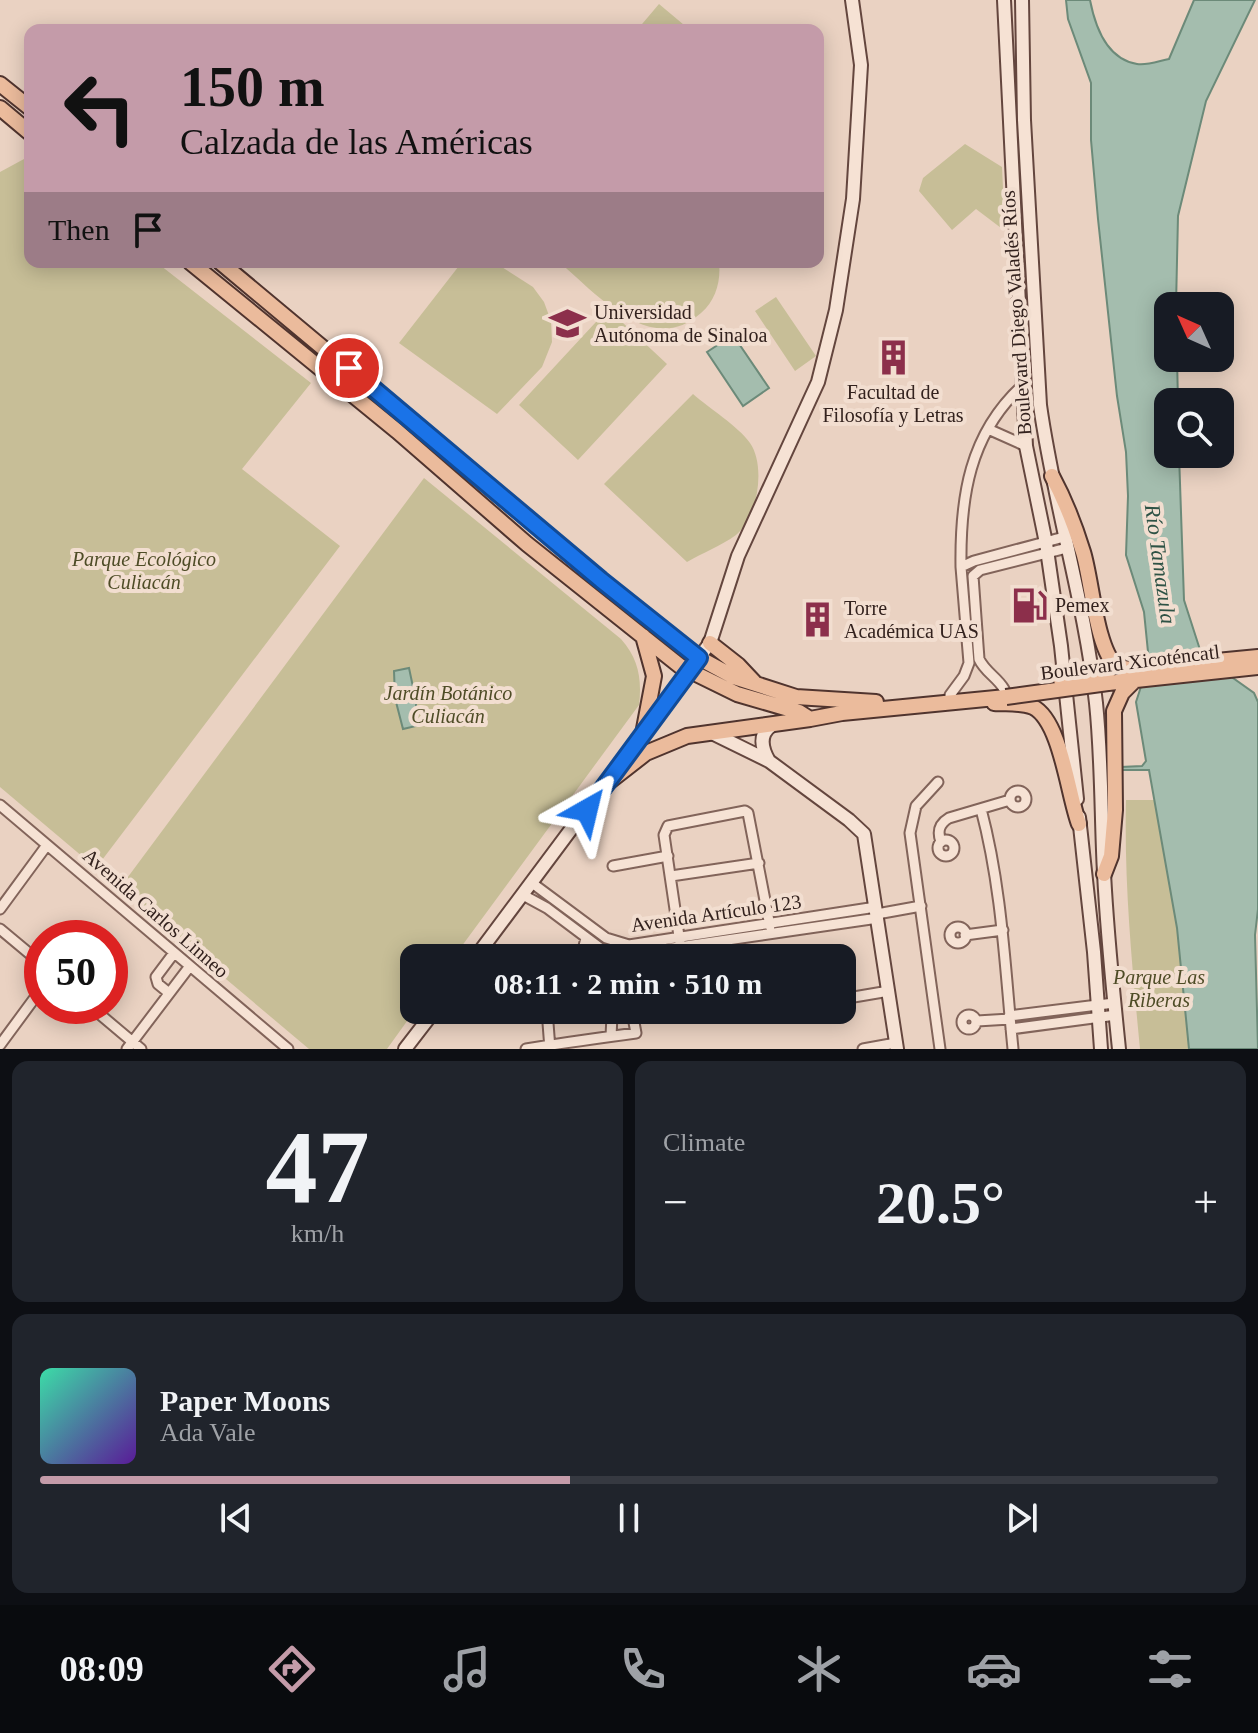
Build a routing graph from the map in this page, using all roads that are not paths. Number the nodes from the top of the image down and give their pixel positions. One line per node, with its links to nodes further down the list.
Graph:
1 (852, 0): 18 (main road)
2 (1004, 0): 10 (main road, Boulevard Diego Valadés Ríos)
3 (1022, 0): 13 (main road, Boulevard Diego Valadés Ríos)
4 (0, 84): 5 (main road)
5 (24, 103)
6 (0, 108): 7 (main road)
7 (24, 128)
8 (197, 268): 17 (main road)
9 (227, 268): 20 (main road)
10 (1023, 385): 11 (street); 12 (main road, Boulevard Diego Valadés Ríos)
11 (988, 429): 12 (street); 16 (street)
12 (1026, 446): 15 (main road, Boulevard Diego Valadés Ríos)
13 (1052, 476): 14 (main road, Boulevard Diego Valadés Ríos); 23 (main road)
14 (1066, 542): 15 (street); 44 (main road, Boulevard Diego Valadés Ríos)
15 (1047, 548): 16 (street); 25 (street); 38 (main road, Boulevard Diego Valadés Ríos)
16 (961, 567): 26 (street)
17 (643, 636): 22 (main road); 31 (main road)
18 (710, 643): 20 (main road); 24 (main road)
19 (1258, 657): 23 (main road, Boulevard Xicoténcatl)
20 (699, 658): 22 (main road); 24 (main road)
21 (1258, 667): 23 (main road, Boulevard Xicoténcatl)
22 (690, 672): 28 (main road); 31 (main road)
23 (1132, 674): 25 (main road, Boulevard Xicoténcatl, bridge); 44 (main road)
24 (757, 685): 26 (main road)
25 (1006, 691): 26 (main road); 27 (main road)
26 (950, 695)
27 (975, 702): 28 (main road); 38 (main road)
28 (810, 719): 29 (main road)
29 (771, 726): 30 (main road); 32 (main road)
30 (710, 732): 32 (main road); 34 (main road)
31 (643, 734): 34 (main road)
32 (769, 761): 50 (main road)
33 (938, 782): 48 (street)
34 (605, 785): 46 (main road)
35 (1010, 800): 37 (street)
36 (0, 805): 40 (street, Avenida Carlos Linneo)
37 (981, 809): 39 (street); 53 (street)
38 (1079, 824): 70 (main road, Boulevard Diego Valadés Ríos)
39 (941, 842)
40 (47, 845): 49 (street); 64 (street, Avenida Carlos Linneo)
41 (668, 856): 42 (street); 43 (street); 45 (street)
42 (759, 863): 45 (street); 51 (street)
43 (613, 866)
44 (1104, 874): 69 (main road, Boulevard Diego Valadés Ríos)
45 (671, 876): 56 (street)
46 (532, 883): 47 (main road); 56 (street, Avenida Artículo 123)
47 (523, 895): 57 (street, Avenida Artículo 123); 58 (main road)
48 (921, 906): 50 (street); 86 (street)
49 (0, 909)
50 (877, 913): 51 (street, Avenida Artículo 123); 54 (street, Avenida Artículo 123); 66 (main road)
51 (770, 923): 54 (street); 56 (street, Avenida Artículo 123)
52 (0, 929): 63 (street)
53 (1003, 930): 55 (street); 73 (street)
54 (772, 934): 62 (street, Avenida Artículo 123)
55 (965, 935)
56 (680, 937): 61 (street)
57 (586, 938): 59 (street); 60 (street, Avenida Artículo 123)
58 (486, 944)
59 (584, 944)
60 (594, 944)
61 (681, 944)
62 (707, 944)
63 (24, 949)
64 (174, 953): 65 (street, Avenida Carlos Linneo); 67 (street)
65 (190, 966): 67 (street); 82 (street, Avenida Carlos Linneo)
66 (889, 991): 68 (street); 79 (main road)
67 (169, 993): 80 (street)
68 (856, 997)
69 (1115, 1009): 70 (street); 89 (main road, Boulevard Diego Valadés Ríos)
70 (1099, 1011): 73 (street); 88 (main road, Boulevard Diego Valadés Ríos)
71 (24, 1012): 78 (street)
72 (977, 1021): 73 (street)
73 (1010, 1021): 87 (street)
74 (109, 1024): 80 (street)
75 (424, 1024): 83 (main road)
76 (548, 1024): 81 (street)
77 (611, 1036): 81 (street)
78 (0, 1045)
79 (896, 1046): 85 (street)
80 (133, 1047)
81 (550, 1047): 84 (street)
82 (288, 1049)
83 (405, 1049)
84 (526, 1049)
85 (863, 1049)
86 (940, 1049)
87 (1013, 1049)
88 (1101, 1049)
89 (1119, 1049)

